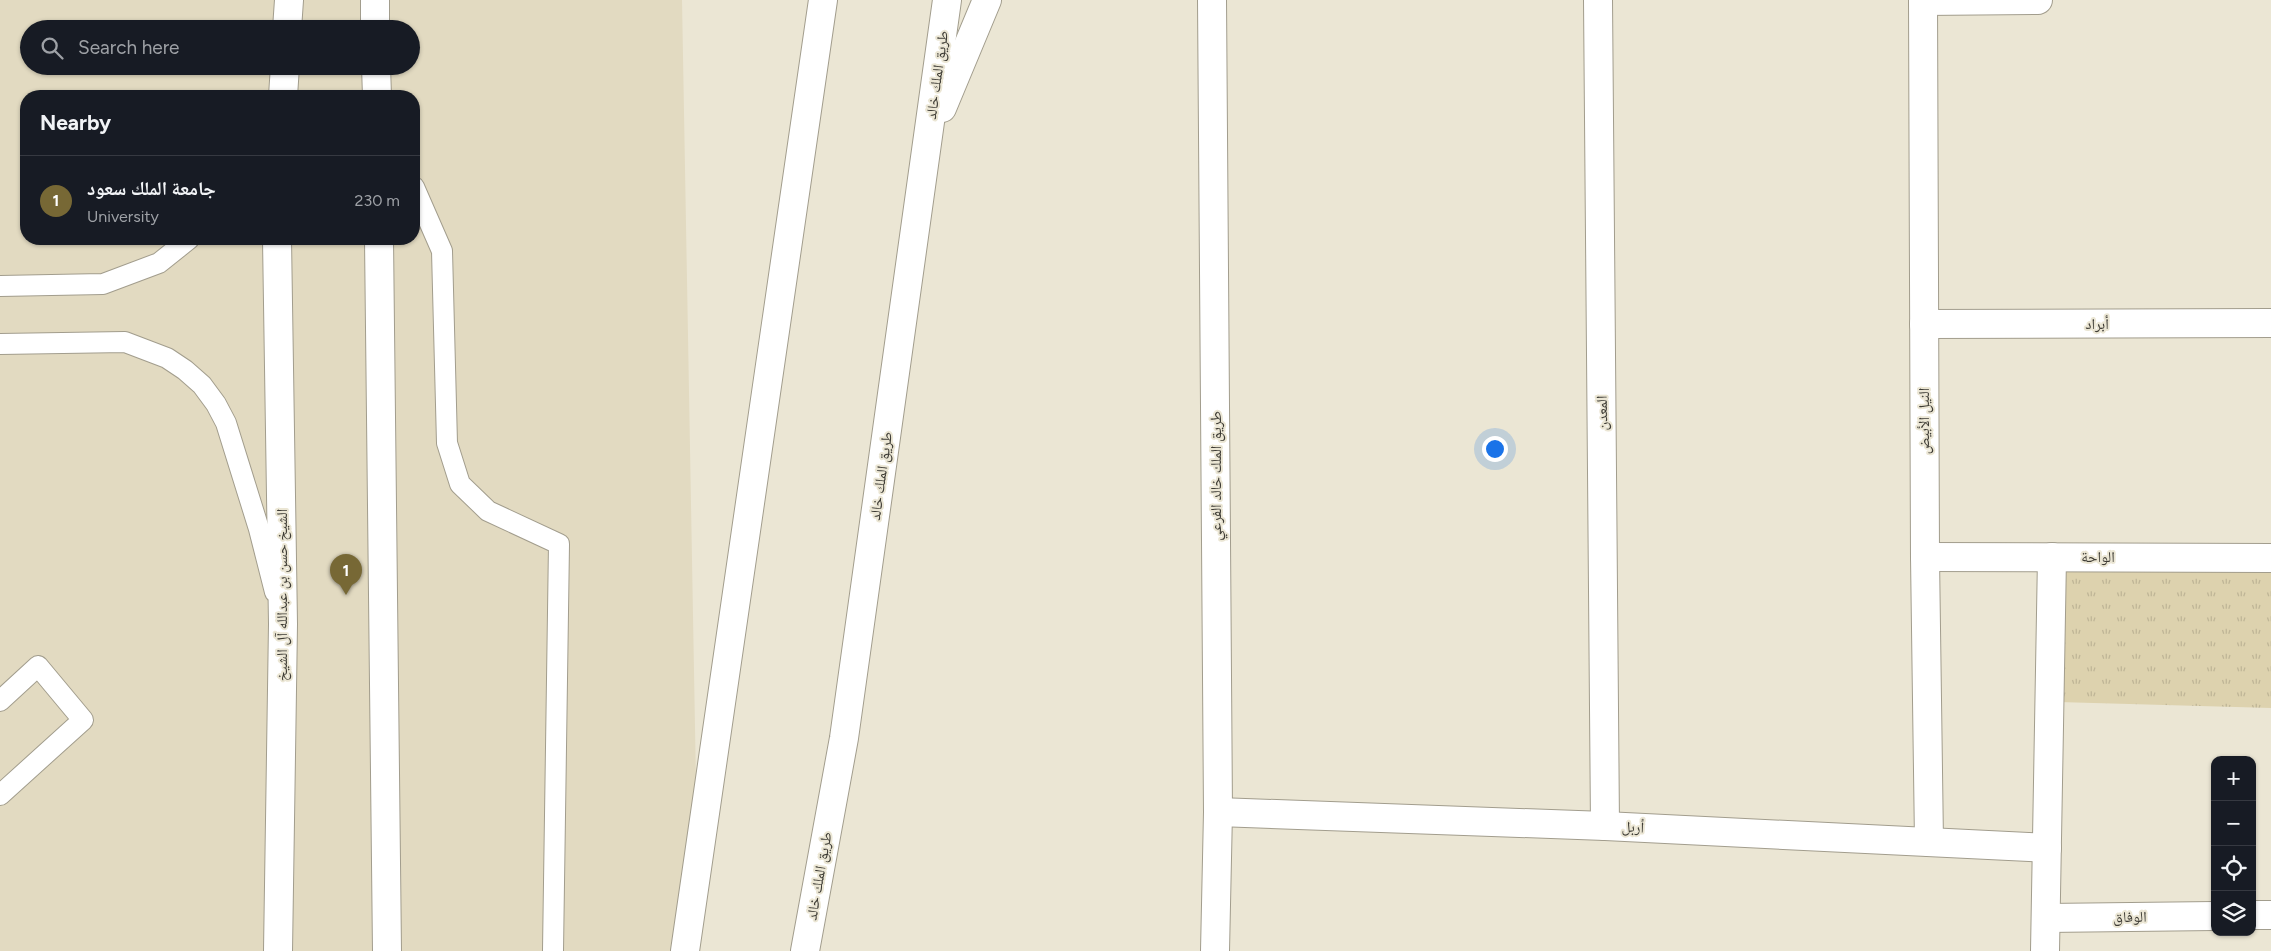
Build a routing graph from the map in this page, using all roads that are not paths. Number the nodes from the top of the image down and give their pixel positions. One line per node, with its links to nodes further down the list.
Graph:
1 (375, 0): 9 (main road)
2 (823, 0): 38 (main road)
3 (947, 0): 12 (main road, طريق الملك خالد)
4 (988, 0): 12 (main road)
5 (1212, 0): 27 (main road, طريق الملك خالد الفرعي)
6 (1598, 0): 28 (main road, المعدن)
7 (1923, 0): 8 (main road); 19 (main road, النيل الأبيض)
8 (2038, 0)
9 (375, 20)
10 (376, 75): 11 (main road)
11 (377, 90)
12 (928, 141): 39 (main road, طريق الملك خالد)
13 (420, 201): 37 (lane)
14 (182, 245): 17 (lane)
15 (277, 245): 24 (main road, الشيخ حسن بن عبدالله آل الشيخ)
16 (379, 245): 36 (main road)
17 (0, 286)
18 (2271, 323): 19 (main road, أبراد)
19 (1924, 324): 21 (main road, النيل الأبيض)
20 (0, 344): 24 (lane)
21 (1925, 557): 22 (main road, الواحة); 29 (main road, النيل الأبيض)
22 (2052, 557): 23 (main road, الواحة); 30 (main road)
23 (2271, 558)
24 (283, 624): 35 (main road, الشيخ حسن بن عبدالله آل الشيخ)
25 (0, 701): 26 (lane)
26 (0, 796)
27 (1218, 812): 28 (main road, أربل); 40 (main road, طريق الملك خالد الفرعي)
28 (1605, 826): 29 (main road, أربل)
29 (1930, 842): 30 (main road, أربل)
30 (2047, 848): 34 (main road)
31 (2271, 915): 33 (main road)
32 (2211, 916): 34 (main road, الوفاق)
33 (2256, 916)
34 (2046, 918): 41 (main road)
35 (278, 951)
36 (387, 951)
37 (553, 951)
38 (685, 951)
39 (805, 951)
40 (1215, 951)
41 (2045, 951)

